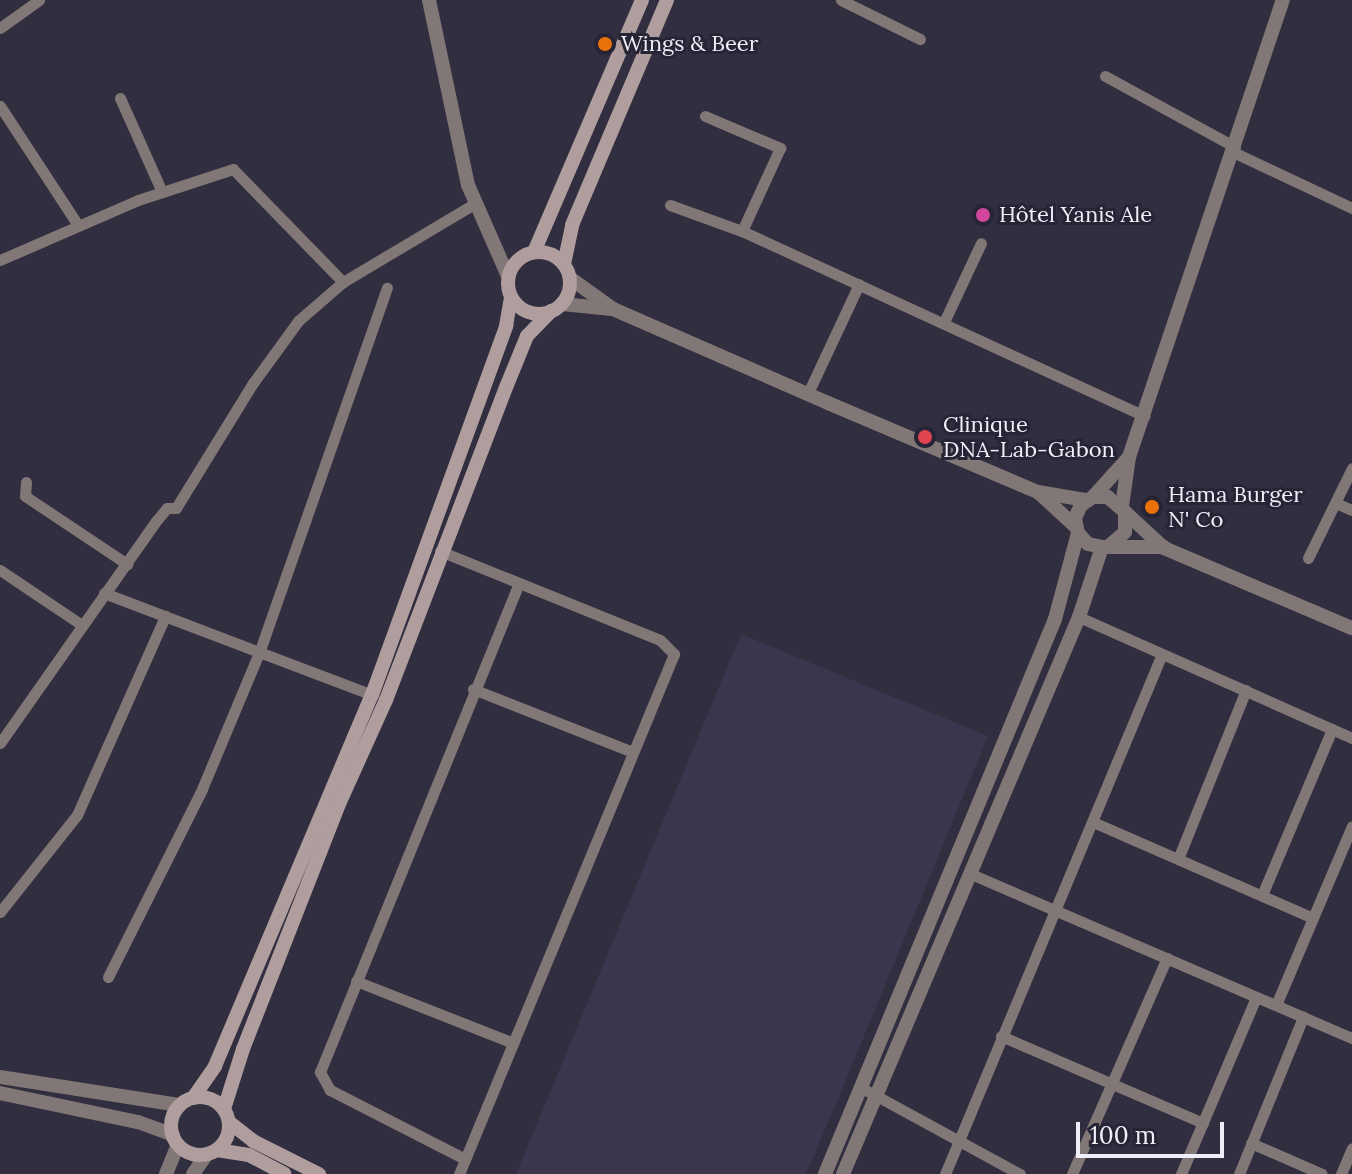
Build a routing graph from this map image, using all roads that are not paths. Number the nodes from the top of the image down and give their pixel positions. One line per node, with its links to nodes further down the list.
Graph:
1 (39, 0): 7 (street)
2 (429, 0): 15 (street)
3 (642, 0): 21 (main road)
4 (667, 0): 23 (main road)
5 (841, 0): 8 (street)
6 (1283, 0): 13 (street)
7 (0, 28)
8 (920, 39)
9 (1105, 76): 13 (street)
10 (120, 98): 14 (street)
11 (0, 106): 18 (street)
12 (705, 116): 19 (street)
13 (1234, 150): 17 (street); 33 (street)
14 (162, 192): 18 (street); 25 (street)
15 (474, 204): 24 (street); 25 (street)
16 (670, 205): 19 (street)
17 (1352, 208)
18 (78, 225): 22 (street)
19 (742, 231): 26 (street)
20 (981, 243): 31 (street)
21 (534, 252): 23 (main road); 24 (main road)
22 (0, 260)
23 (567, 271): 29 (main road); 30 (street)
24 (508, 276): 28 (main road)
25 (343, 282): 47 (street)
26 (859, 284): 31 (street); 32 (street)
27 (387, 288): 55 (street)
28 (511, 297): 29 (main road); 59 (main road)
29 (556, 308): 30 (street); 45 (main road)
30 (613, 309): 32 (street)
31 (944, 322): 33 (street)
32 (808, 393): 37 (street)
33 (1145, 416): 34 (street)
34 (1129, 457): 38 (street); 40 (street)
35 (1352, 468): 39 (street)
36 (26, 482): 47 (street)
37 (1038, 492): 38 (street); 42 (street)
38 (1090, 499): 40 (street); 42 (street)
39 (1336, 503): 41 (street); 46 (street)
40 (1124, 509): 43 (street); 44 (street)
41 (1352, 510)
42 (1076, 529): 43 (street); 83 (street)
43 (1105, 547): 44 (street); 52 (street)
44 (1164, 548): 54 (street)
45 (440, 551): 49 (street); 88 (main road)
46 (1308, 558)
47 (127, 564): 50 (street)
48 (0, 570): 53 (street)
49 (519, 583): 57 (street); 63 (street)
50 (104, 593): 51 (street); 53 (street)
51 (165, 616): 55 (street); 70 (street)
52 (1079, 617): 56 (street); 67 (street)
53 (82, 625): 62 (street)
54 (1352, 628)
55 (259, 653): 59 (street); 73 (street)
56 (1162, 654): 58 (street); 64 (street)
57 (473, 689): 63 (street); 74 (street)
58 (1246, 690): 60 (street); 66 (street)
59 (372, 695): 86 (main road)
60 (1332, 729): 61 (street); 68 (street)
61 (1352, 738)
62 (0, 743)
63 (633, 752): 80 (street)
64 (1093, 822): 66 (street); 69 (street)
65 (1352, 826): 71 (street)
66 (1178, 859): 68 (street)
67 (971, 874): 69 (street); 85 (street)
68 (1262, 895): 71 (street)
69 (1055, 910): 72 (street); 78 (street)
70 (0, 912)
71 (1313, 918): 76 (street)
72 (1167, 958): 75 (street); 82 (street)
73 (108, 977)
74 (356, 981): 80 (street); 95 (street)
75 (1256, 997): 76 (street); 89 (street)
76 (1276, 1005): 77 (street)
77 (1303, 1017): 79 (street); 92 (street)
78 (1001, 1036): 82 (street); 91 (street)
79 (1352, 1038)
80 (513, 1043): 95 (street)
81 (0, 1077): 87 (street)
82 (1112, 1083): 89 (street); 105 (street)
83 (862, 1088): 85 (street); 101 (street)
84 (0, 1093): 90 (street)
85 (876, 1096): 91 (street); 102 (street)
86 (193, 1098): 87 (main road); 88 (main road)
87 (179, 1105): 90 (main road)
88 (227, 1116): 94 (main road); 99 (main road)
89 (1203, 1123): 106 (street)
90 (175, 1140): 94 (main road); 96 (street)
91 (958, 1141): 103 (street); 104 (street)
92 (1251, 1143): 107 (street); 108 (street)
93 (1352, 1148): 109 (street)
94 (212, 1152): 97 (street); 98 (main road)
95 (465, 1159): 100 (street)
96 (166, 1174)
97 (193, 1174)
98 (284, 1174)
99 (319, 1174)
100 (459, 1174)
101 (825, 1174)
102 (843, 1174)
103 (945, 1174)
104 (1020, 1174)
105 (1072, 1174)
106 (1181, 1174)
107 (1239, 1174)
108 (1322, 1174)
109 (1341, 1174)

